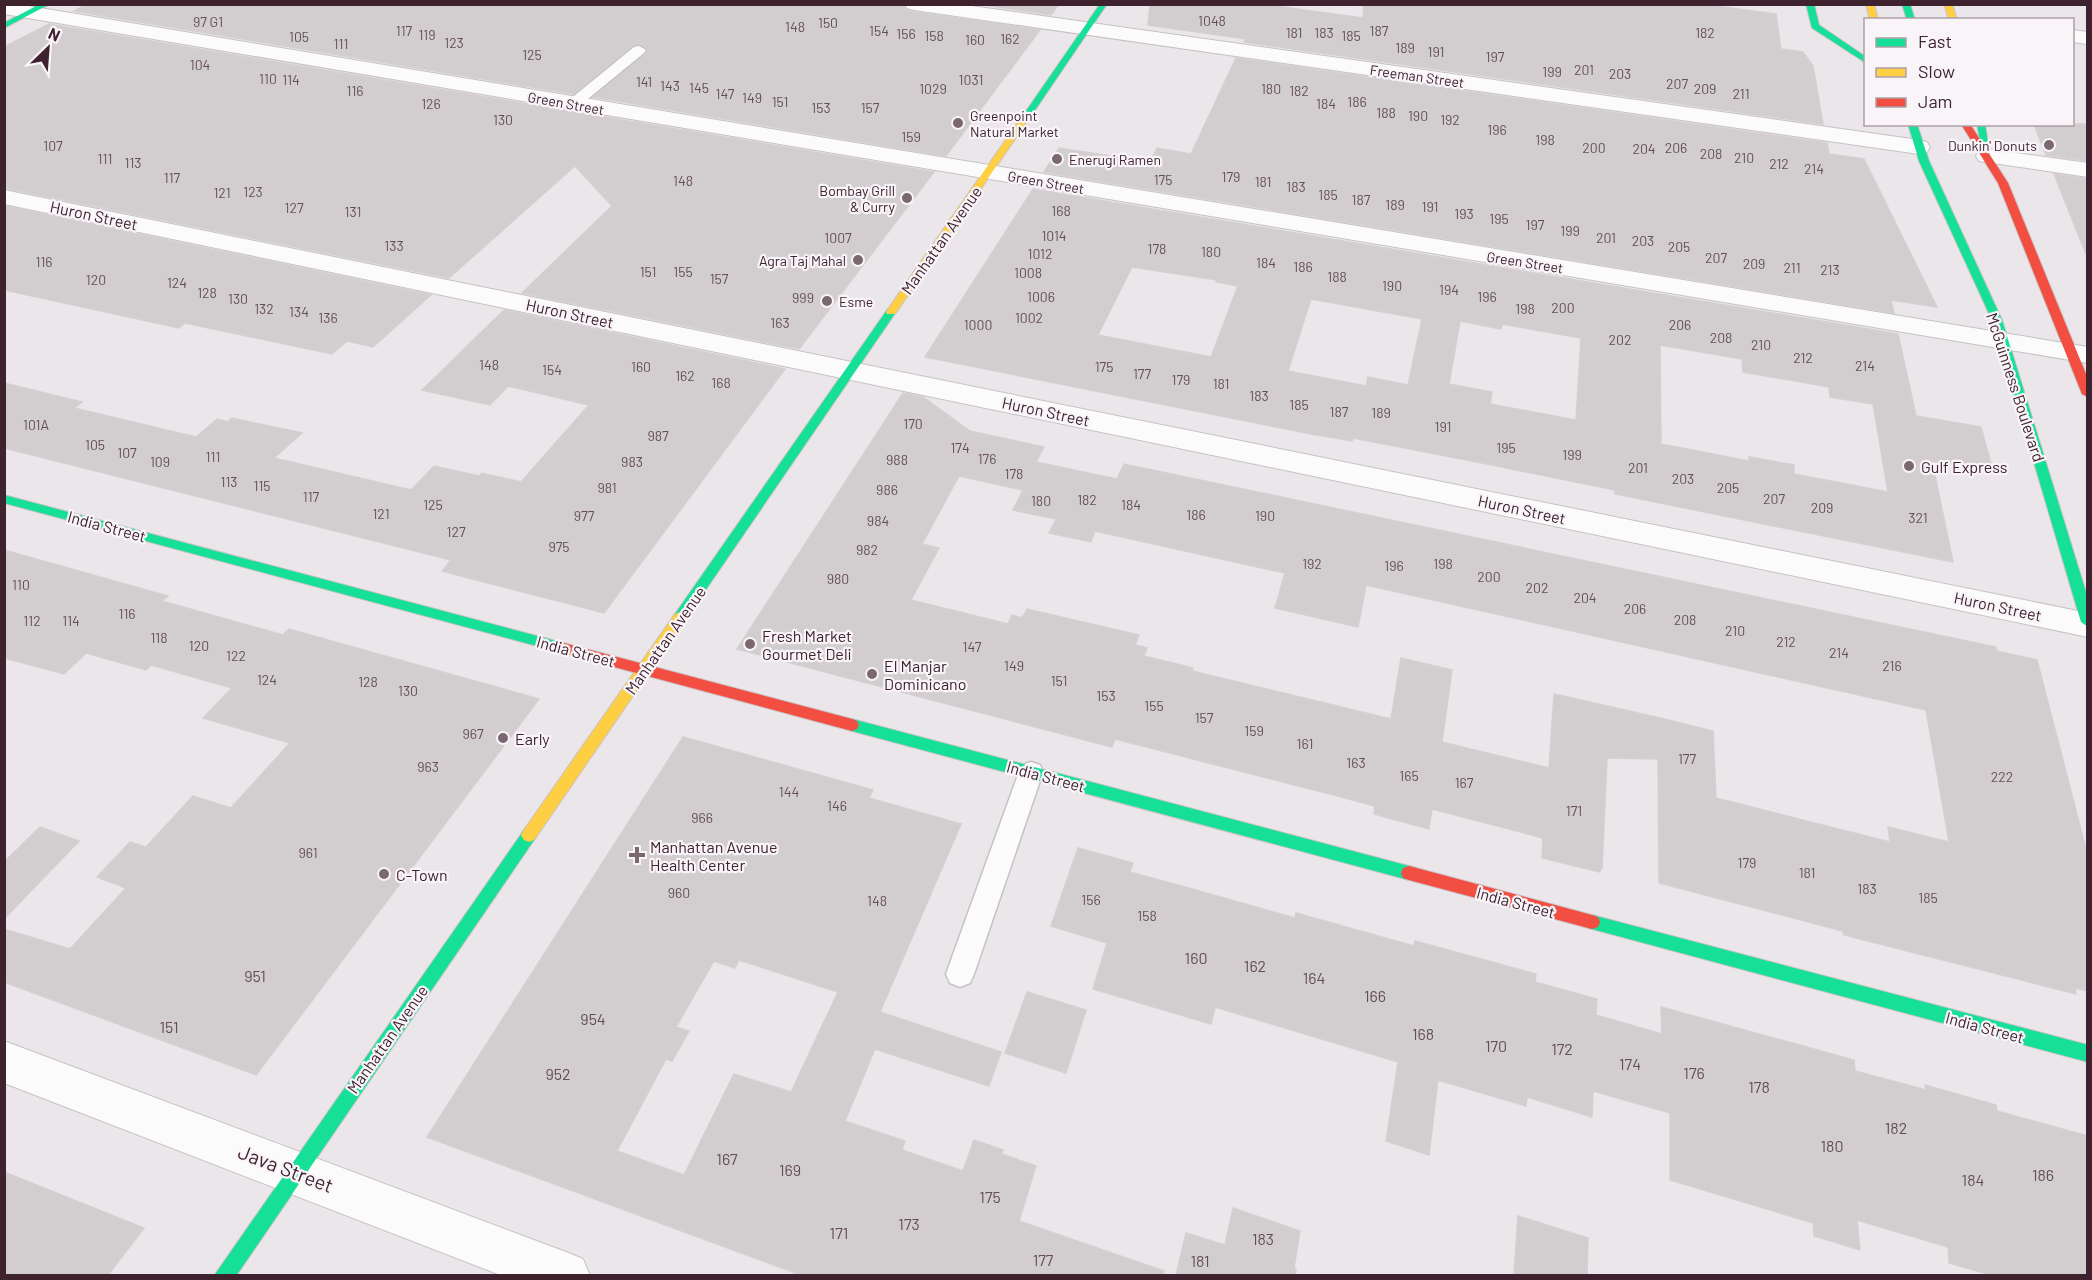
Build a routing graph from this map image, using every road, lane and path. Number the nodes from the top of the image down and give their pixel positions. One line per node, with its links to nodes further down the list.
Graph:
1 (914, 4): 7 (street, Freeman Street)
2 (1104, 4): 7 (street, Manhattan Avenue)
3 (1808, 5): 9 (street)
4 (4, 8): 5 (street, Green Street)
5 (39, 8): 6 (street); 10 (street, Green Street)
6 (4, 26)
7 (1087, 29): 14 (street, Freeman Street); 17 (street, Manhattan Avenue)
8 (639, 50): 10 (lane)
9 (1864, 61)
10 (573, 104): 17 (street, Green Street)
11 (1913, 126): 14 (street, McGuinness Boulevard)
12 (1966, 126): 15 (street)
13 (1981, 126): 15 (street)
14 (1919, 147): 19 (street, McGuinness Boulevard)
15 (1987, 156): 16 (street); 20 (street)
16 (2088, 170)
17 (988, 172): 19 (street, Green Street); 21 (street, Manhattan Avenue)
18 (4, 197): 21 (street, Huron Street)
19 (2003, 341): 20 (street, Green Street); 24 (street, McGuinness Boulevard)
20 (2080, 354): 22 (street)
21 (850, 371): 24 (street, Huron Street); 25 (street, Manhattan Avenue)
22 (2088, 394)
23 (4, 499): 25 (street, India Street)
24 (2088, 623)
25 (645, 669): 26 (street, India Street); 30 (street, Manhattan Avenue)
26 (1031, 772): 27 (lane); 28 (street, India Street)
27 (960, 974)
28 (2088, 1054)
29 (4, 1062): 30 (street, Java Street)
30 (295, 1171): 31 (street, Manhattan Avenue); 32 (street, Java Street)
31 (224, 1275)
32 (566, 1275)

